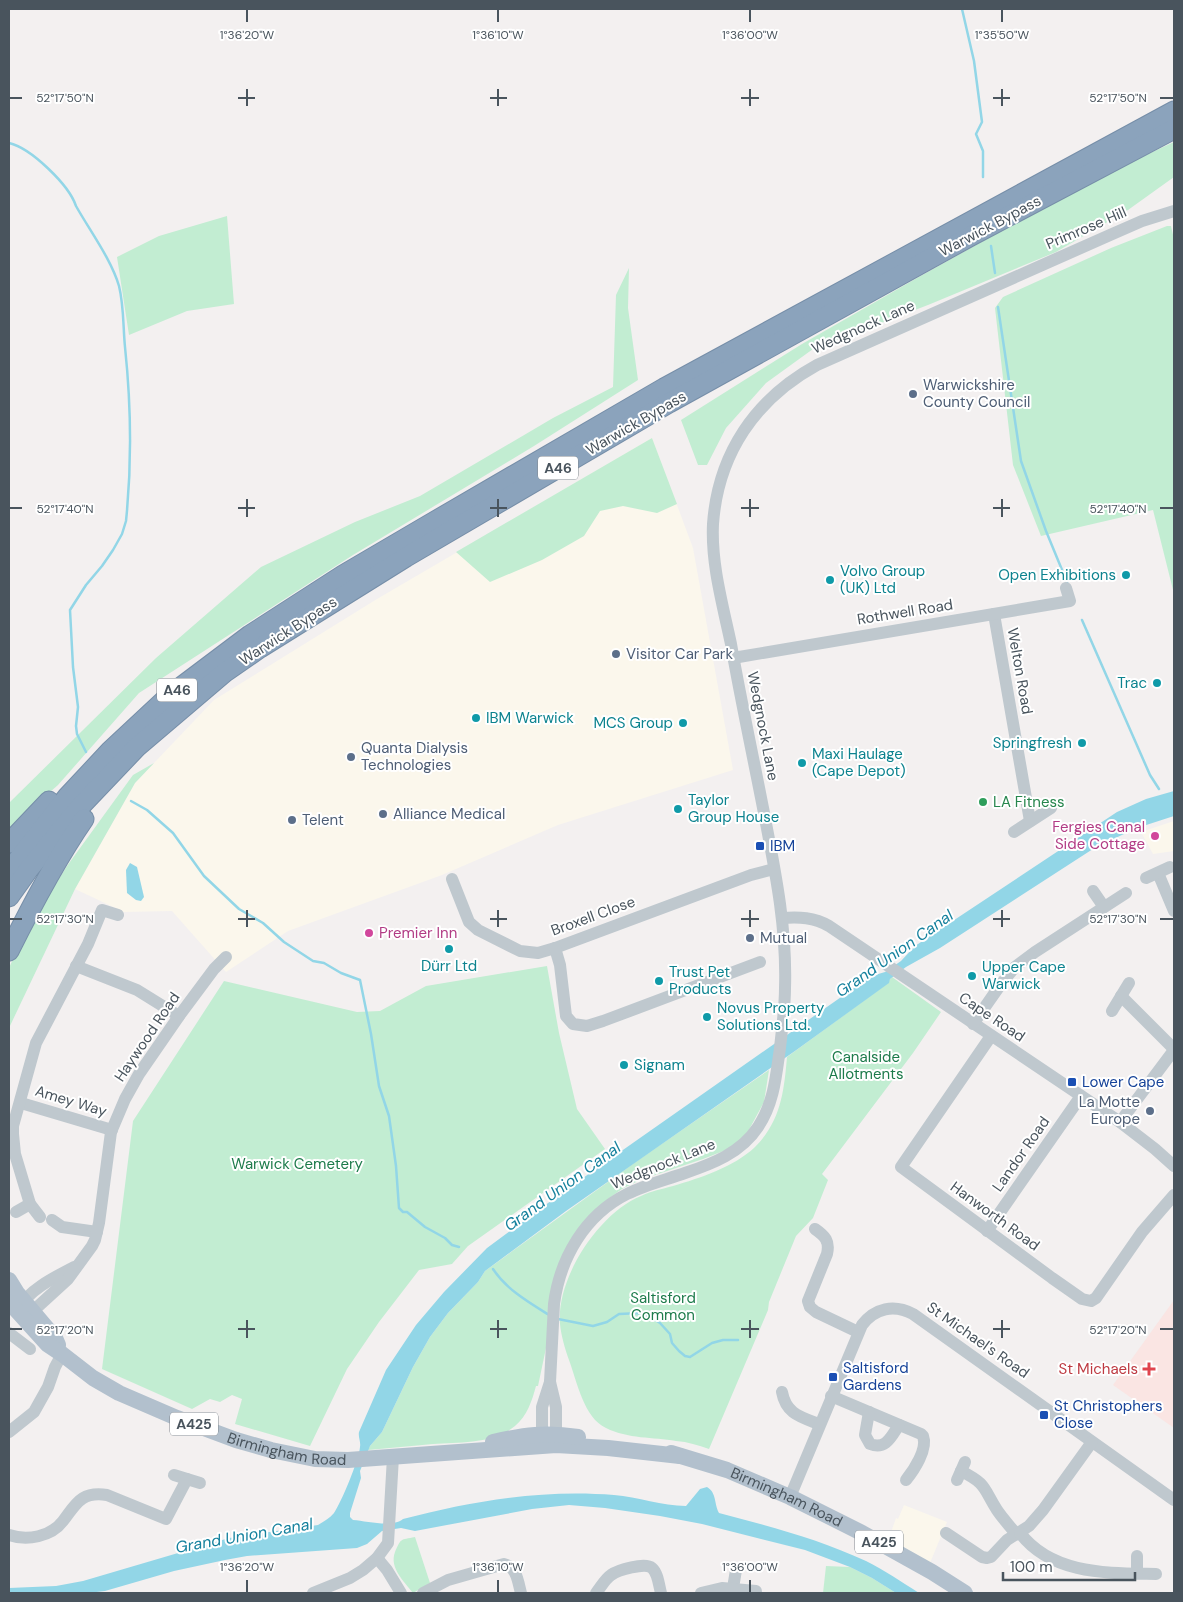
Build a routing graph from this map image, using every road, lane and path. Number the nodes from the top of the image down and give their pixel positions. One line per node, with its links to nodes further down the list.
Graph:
1 (1174, 111): 9 (highway, Warwick Bypass / A46)
2 (1174, 129): 8 (highway, Warwick Bypass / A46)
3 (1174, 211): 4 (street, Primrose Hill)
4 (1012, 278): 7 (street, Wedgnock Lane)
5 (1066, 588): 6 (street, Rothwell Road)
6 (994, 614): 7 (street, Rothwell Road); 11 (street, Welton Road)
7 (733, 658): 14 (street, Wedgnock Lane)
8 (137, 747): 20 (highway, Warwick Bypass / A46); 26 (highway)
9 (110, 751): 13 (highway); 15 (highway, Warwick Bypass / A46)
10 (1051, 808): 11 (street)
11 (1030, 821): 12 (street)
12 (1014, 832)
13 (9, 843)
14 (774, 869): 24 (street, Wedgnock Lane); 25 (street, Broxell Close)
15 (9, 871)
16 (1158, 872): 22 (street)
17 (452, 879): 25 (street, Broxell Close)
18 (1093, 891): 21 (street)
19 (1126, 893): 21 (street)
20 (9, 897)
21 (1104, 907): 34 (street)
22 (1174, 910)
23 (118, 915): 29 (street)
24 (782, 918): 34 (street, Cape Road); 59 (street, Wedgnock Lane)
25 (555, 948): 28 (street)
26 (9, 951)
27 (226, 958): 33 (street, Haywood Road)
28 (760, 962)
29 (76, 966): 33 (street); 38 (street)
30 (1129, 983): 31 (street)
31 (1121, 996): 32 (street); 36 (street)
32 (1112, 1011)
33 (179, 1016): 40 (street, Haywood Road)
34 (972, 1024): 35 (street, Cape Road)
35 (992, 1036): 37 (street, Cape Road); 46 (street, Hanworth Road)
36 (1174, 1050): 39 (street)
37 (1081, 1096): 39 (street, Cape Road); 46 (street, Landor Road)
38 (21, 1103): 40 (street, Amey Way); 43 (street)
39 (1120, 1122): 41 (street, Cape Road)
40 (112, 1130): 47 (street, Haywood Road)
41 (1174, 1166)
42 (1174, 1195): 46 (street, Hanworth Road)
43 (30, 1204): 44 (street); 47 (street)
44 (16, 1212)
45 (815, 1229): 49 (street)
46 (987, 1231)
47 (97, 1232): 48 (street, Haywood Road)
48 (17, 1299): 52 (main road, Birmingham Road / A425)
49 (858, 1332): 54 (street, St Michael's Road); 60 (street, St Michael's Road)
50 (9, 1333): 51 (street)
51 (29, 1345)
52 (62, 1354): 58 (street); 61 (main road, Birmingham Road / A425)
53 (782, 1392): 56 (street)
54 (831, 1396): 55 (street); 56 (street, St Michael's Road)
55 (869, 1412): 57 (street); 57 (street)
56 (820, 1424): 67 (street, St Michael's Road)
57 (899, 1425): 65 (street)
58 (9, 1432)
59 (549, 1440): 61 (main road, Birmingham Road); 67 (main road, Birmingham Road / A425)
60 (1092, 1442): 68 (street, St Michael's Road); 70 (street)
61 (393, 1457): 73 (street)
62 (961, 1471): 70 (street)
63 (174, 1475): 64 (street)
64 (187, 1479): 66 (street); 71 (street)
65 (906, 1480)
66 (200, 1483)
67 (790, 1497): 86 (main road, Birmingham Road / A425)
68 (1174, 1500)
69 (946, 1532): 70 (street)
70 (1018, 1534): 75 (street)
71 (9, 1535)
72 (1137, 1556): 75 (street)
73 (377, 1558): 79 (street); 80 (street)
74 (736, 1570): 77 (street)
75 (1137, 1573): 76 (street)
76 (1156, 1574)
77 (733, 1588): 78 (street); 85 (street)
78 (756, 1591)
79 (313, 1593)
80 (402, 1593)
81 (423, 1593): 82 (street)
82 (521, 1593)
83 (596, 1593): 84 (street)
84 (661, 1593)
85 (701, 1593)
86 (965, 1593)

